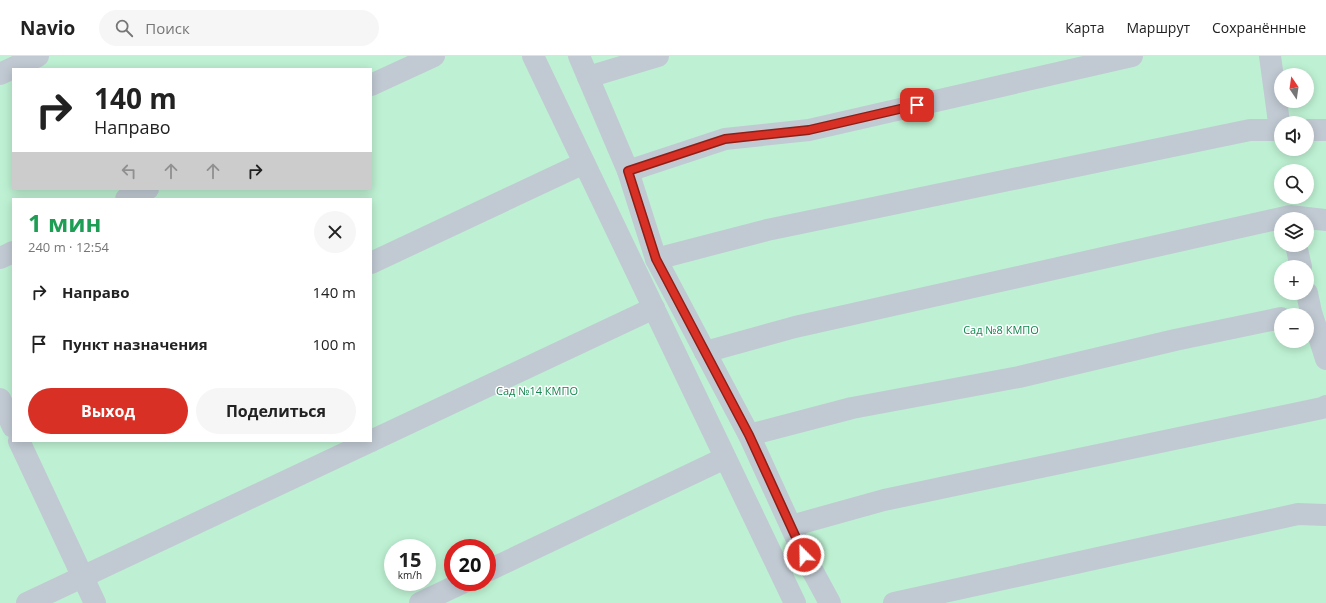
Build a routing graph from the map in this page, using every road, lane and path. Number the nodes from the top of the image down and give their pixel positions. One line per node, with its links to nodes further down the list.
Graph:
1 (38, 56): 9 (lane)
2 (434, 56): 12 (lane)
3 (533, 56): 17 (lane)
4 (579, 56): 11 (lane)
5 (658, 56): 11 (lane)
6 (1132, 56): 18 (lane)
7 (1270, 56): 13 (lane)
8 (12, 68): 10 (lane)
9 (13, 68)
10 (0, 74)
11 (588, 77): 18 (lane)
12 (372, 86)
13 (1279, 116)
14 (1274, 130): 26 (lane)
15 (1314, 130): 16 (lane)
16 (1326, 130)
17 (584, 163): 27 (lane); 29 (lane)
18 (628, 171): 26 (lane)
19 (146, 190): 20 (lane)
20 (128, 198)
21 (1314, 219): 22 (lane)
22 (1326, 220)
23 (1274, 221): 31 (lane)
24 (12, 252): 25 (lane)
25 (0, 258)
26 (656, 259): 31 (lane)
27 (372, 263)
28 (1304, 307): 32 (lane)
29 (654, 308): 39 (lane); 42 (lane)
30 (1274, 319): 37 (lane)
31 (705, 352): 37 (lane)
32 (1326, 359)
33 (0, 399): 35 (lane)
34 (1326, 406): 44 (lane)
35 (12, 427)
36 (12, 430): 38 (lane)
37 (749, 435): 44 (lane)
38 (0, 436)
39 (372, 441)
40 (19, 442): 46 (lane)
41 (369, 442): 46 (lane)
42 (725, 458): 45 (lane); 51 (lane)
43 (1326, 515): 53 (lane)
44 (791, 526): 52 (lane)
45 (496, 567)
46 (83, 577): 48 (lane); 49 (lane)
47 (445, 591): 50 (lane)
48 (27, 603)
49 (95, 603)
50 (420, 603)
51 (795, 603)
52 (830, 603)
53 (894, 603)

